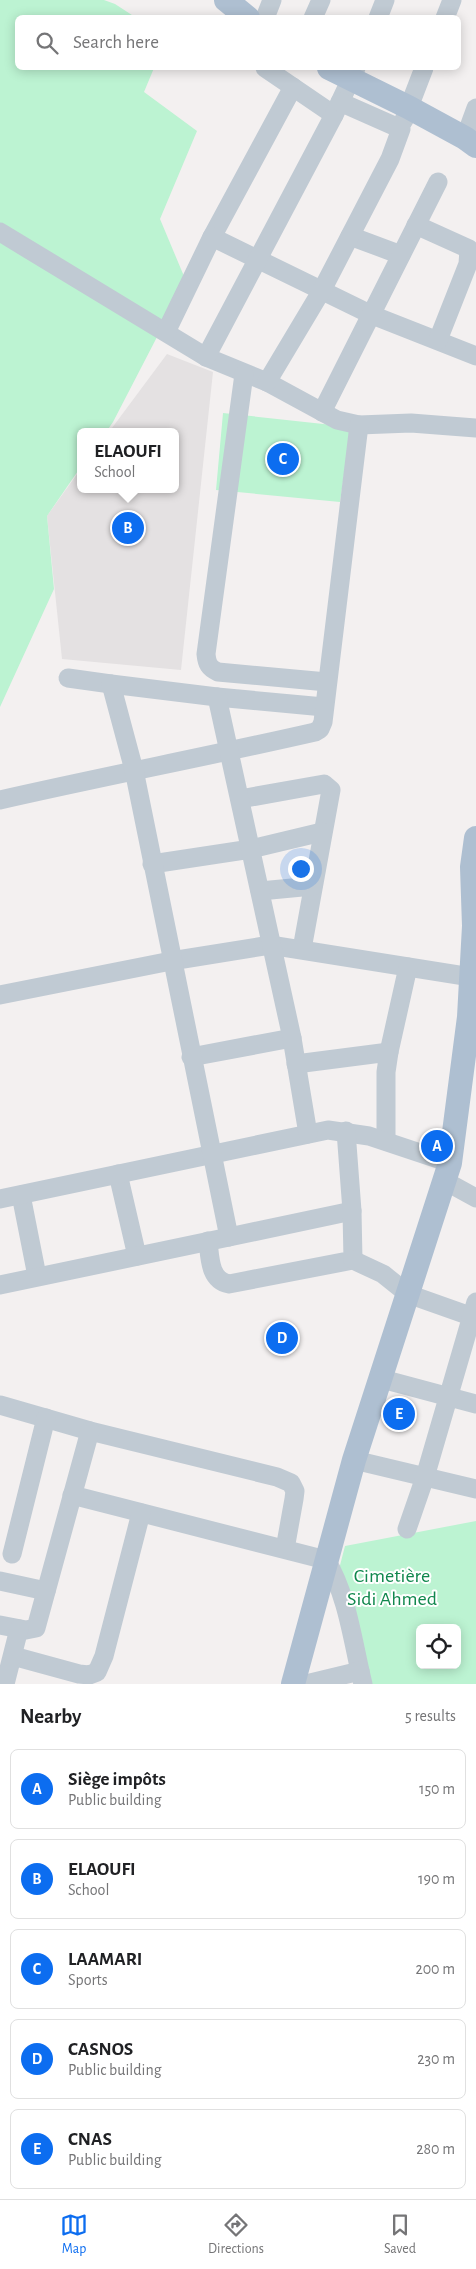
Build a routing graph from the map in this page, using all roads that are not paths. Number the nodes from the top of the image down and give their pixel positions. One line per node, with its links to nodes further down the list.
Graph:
1 (226, 0): 6 (main road)
2 (272, 0): 7 (street)
3 (321, 0): 8 (street)
4 (385, 0): 9 (street)
5 (452, 0): 10 (street)
6 (244, 15)
7 (266, 15)
8 (314, 15)
9 (379, 15)
10 (445, 15)
11 (267, 70): 15 (street)
12 (339, 70): 14 (main road)
13 (423, 70): 16 (street)
14 (354, 73): 16 (main road); 17 (street)
15 (293, 87): 17 (street); 25 (street)
16 (408, 107): 19 (street); 20 (main road)
17 (337, 108): 19 (street); 27 (street)
18 (476, 108): 20 (street)
19 (401, 129): 24 (street)
20 (473, 140)
21 (438, 182): 22 (street)
22 (416, 225): 26 (street); 31 (street)
23 (0, 232): 30 (street)
24 (350, 236): 26 (street); 28 (street)
25 (212, 237): 27 (street); 30 (street)
26 (401, 255): 29 (street)
27 (257, 257): 28 (street); 33 (street)
28 (322, 290): 29 (street); 35 (street)
29 (372, 315): 31 (street); 36 (street)
30 (166, 332): 33 (street)
31 (438, 340): 32 (street)
32 (476, 356)
33 (206, 357): 34 (street)
34 (244, 374): 35 (street); 40 (street)
35 (267, 382): 36 (street)
36 (322, 412): 37 (street)
37 (359, 425): 38 (street); 40 (street)
38 (476, 428)
39 (68, 678): 41 (street)
40 (327, 682): 43 (street)
41 (111, 684): 42 (street); 45 (street)
42 (217, 697): 43 (street); 44 (street)
43 (324, 706): 44 (street)
44 (229, 751): 45 (street); 46 (street)
45 (134, 770): 47 (street); 51 (street)
46 (240, 799): 48 (street); 50 (street)
47 (0, 800)
48 (322, 832): 50 (street); 52 (street)
49 (476, 838): 54 (main road)
50 (251, 849): 51 (street); 53 (street)
51 (152, 864): 57 (street)
52 (313, 886): 53 (street); 56 (street)
53 (260, 891): 55 (street)
54 (475, 917): 59 (main road)
55 (270, 945): 56 (street); 57 (street); 62 (street)
56 (302, 949): 58 (street)
57 (171, 962): 60 (street); 64 (street)
58 (408, 967): 59 (street); 63 (street)
59 (471, 978): 61 (main road)
60 (0, 995)
61 (473, 1018): 70 (main road)
62 (292, 1038): 64 (street); 65 (street)
63 (389, 1052): 65 (street); 68 (street)
64 (191, 1057): 69 (street)
65 (296, 1064): 67 (street)
66 (346, 1132): 67 (street); 68 (street); 75 (street)
67 (308, 1134): 69 (street)
68 (386, 1141): 70 (street)
69 (214, 1154): 71 (street); 76 (street)
70 (448, 1172): 73 (street); 82 (main road)
71 (118, 1174): 72 (street); 78 (street)
72 (21, 1195): 74 (street); 80 (street)
73 (476, 1198)
74 (0, 1199)
75 (352, 1211): 76 (street); 79 (street)
76 (229, 1236): 77 (street)
77 (208, 1241): 78 (street); 79 (street)
78 (137, 1256): 80 (street)
79 (353, 1260): 82 (street)
80 (37, 1276): 81 (street)
81 (0, 1285)
82 (408, 1294): 83 (street); 84 (main road)
83 (474, 1312): 85 (street)
84 (382, 1379): 85 (street); 90 (main road)
85 (449, 1398): 86 (street); 91 (street)
86 (476, 1404)
87 (0, 1405): 88 (street)
88 (46, 1418): 89 (street); 97 (street)
89 (90, 1431): 93 (street); 96 (street)
90 (354, 1460): 91 (street); 98 (main road)
91 (426, 1477): 92 (street); 95 (street)
92 (476, 1489)
93 (72, 1496): 94 (street); 100 (street)
94 (140, 1513): 96 (street); 103 (street)
95 (407, 1529)
96 (285, 1549): 98 (street)
97 (12, 1554)
98 (326, 1560): 104 (street); 106 (main road)
99 (0, 1581): 100 (street)
100 (46, 1591): 102 (street)
101 (0, 1625): 102 (street)
102 (20, 1629): 103 (street)
103 (13, 1656): 105 (street)
104 (361, 1677): 107 (street)
105 (5, 1684)
106 (293, 1684)
107 (306, 1684)

